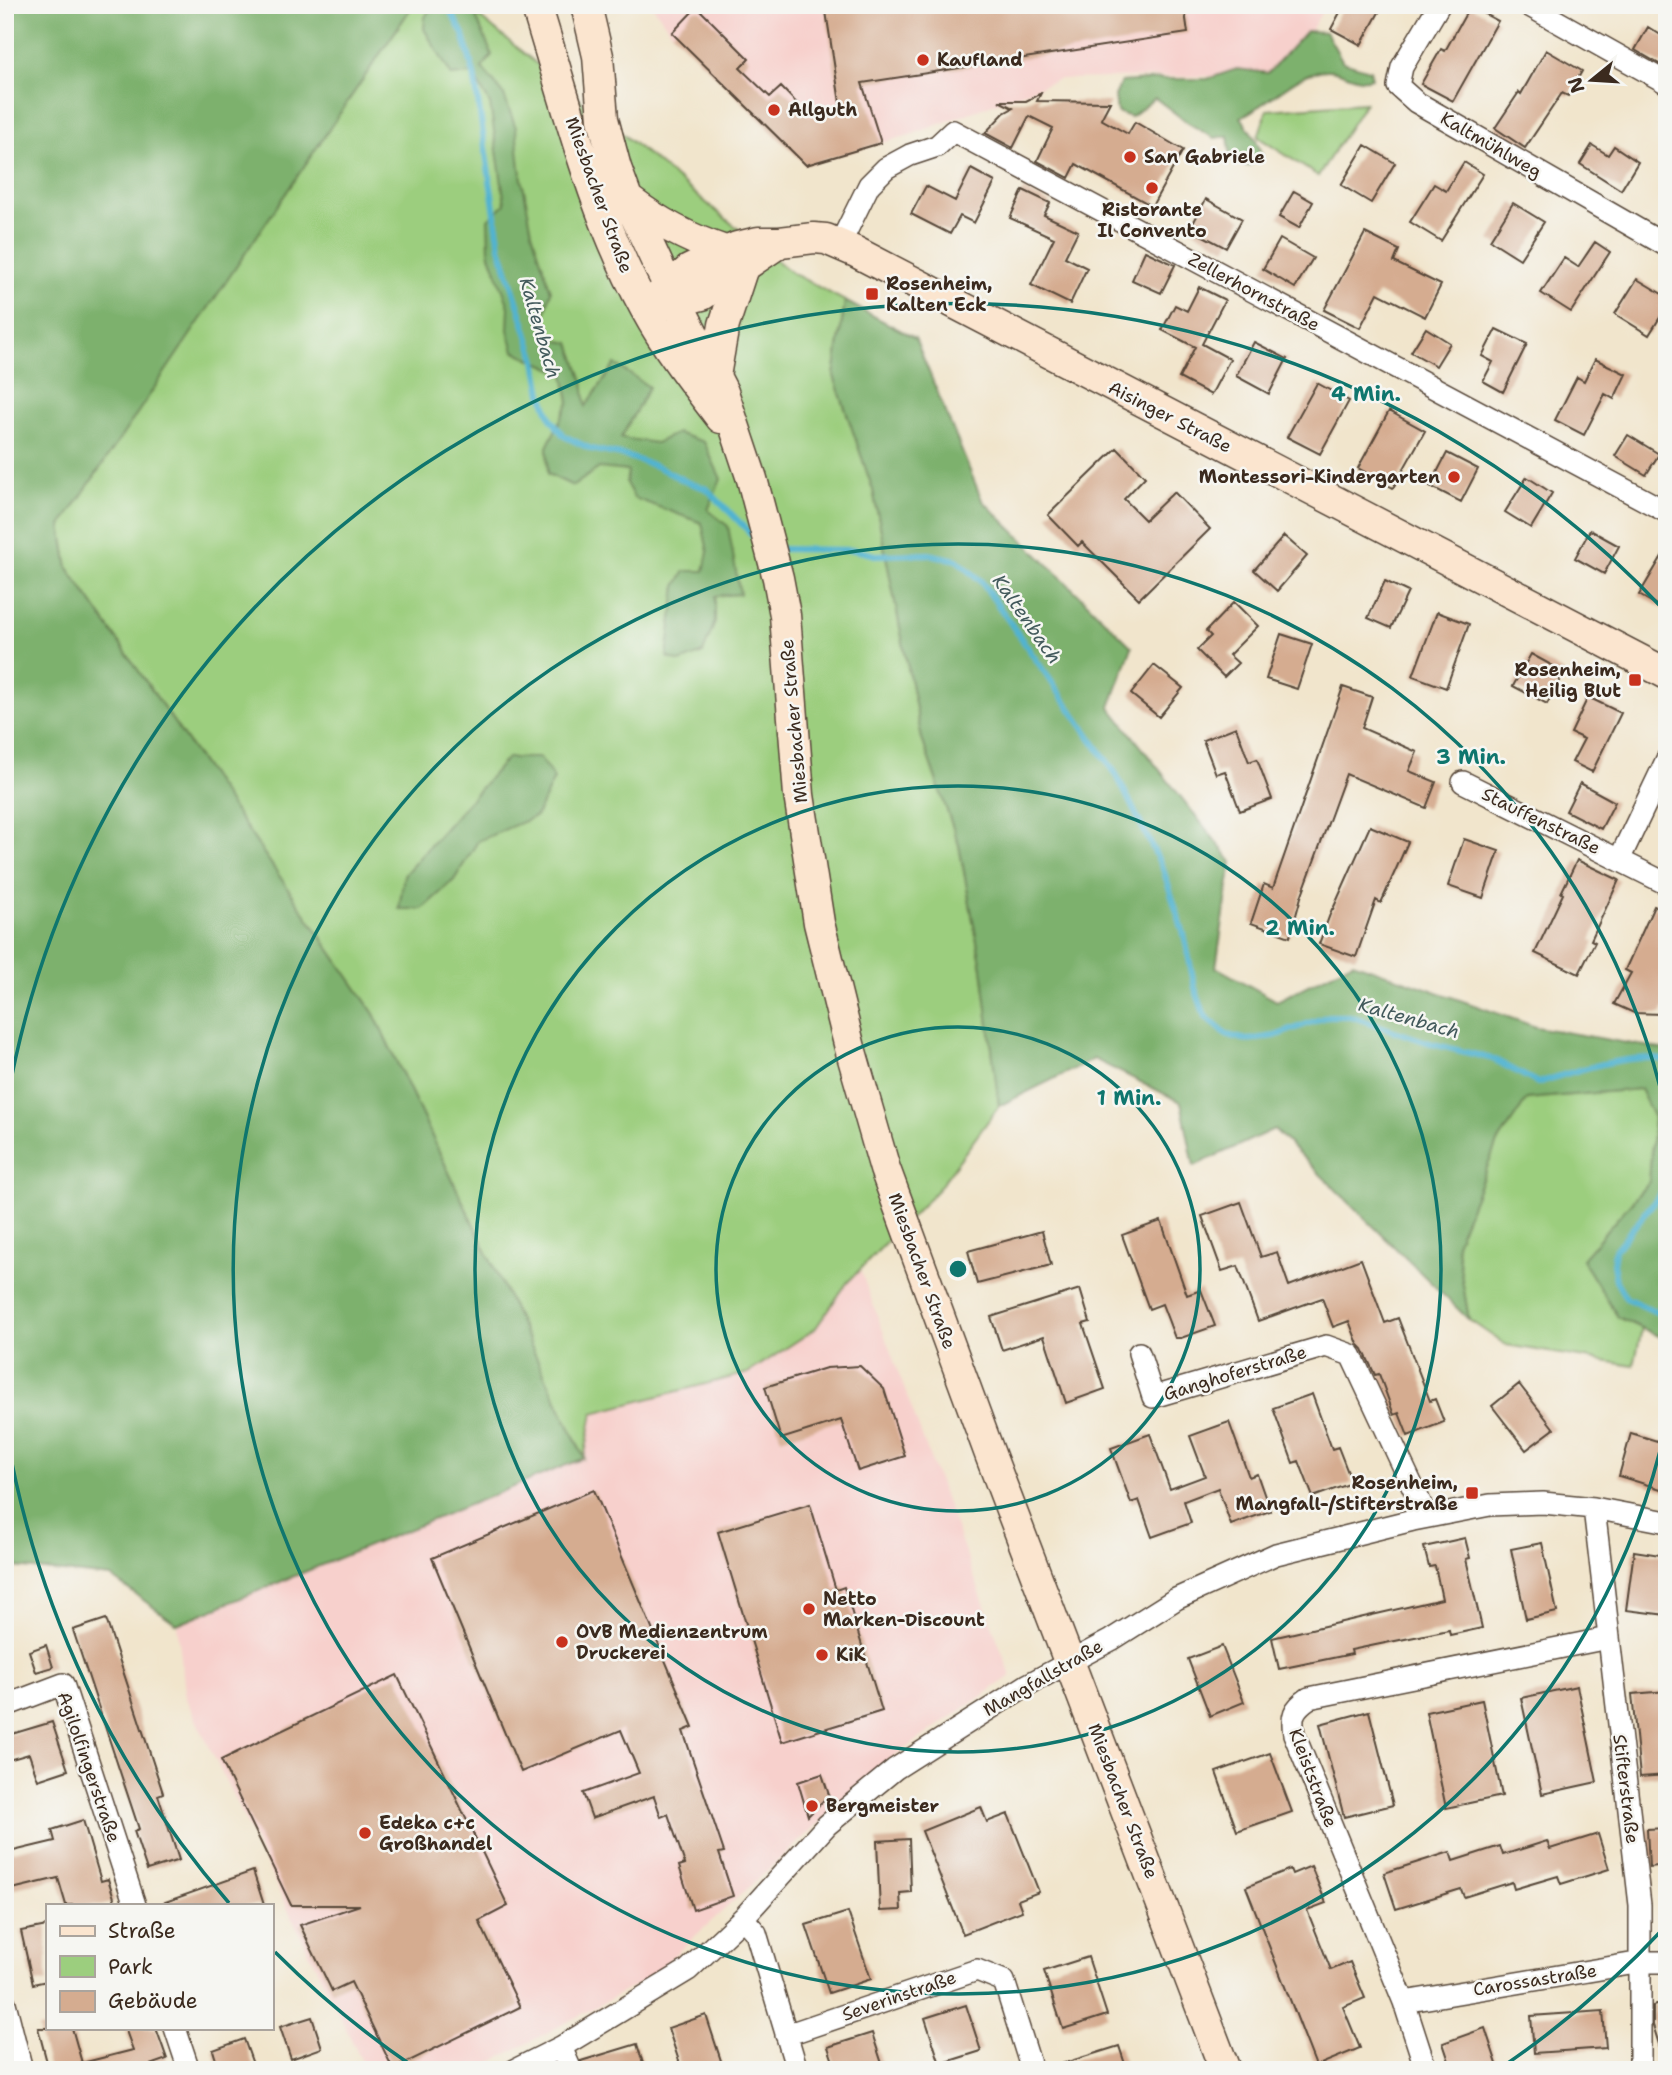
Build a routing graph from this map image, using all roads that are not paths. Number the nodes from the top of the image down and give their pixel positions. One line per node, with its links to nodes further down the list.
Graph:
1 (536, 5): 11 (main road, Miesbacher Straße)
2 (586, 5): 6 (main road, Miesbacher Straße)
3 (1440, 5): 8 (street, Kaltmühlweg)
4 (1528, 5): 5 (street)
5 (1667, 83)
6 (627, 198): 9 (main road); 10 (main road, Miesbacher Straße)
7 (840, 244): 9 (main road, Aisinger Straße); 14 (street, Zellerhornstraße); 15 (main road, Aisinger Straße)
8 (1667, 246)
9 (733, 261): 10 (main road, Aisinger Straße); 12 (main road)
10 (673, 295): 11 (main road, Aisinger Straße); 12 (main road, Miesbacher Straße)
11 (645, 308): 13 (main road, Miesbacher Straße)
12 (715, 376): 13 (main road, Miesbacher Straße)
13 (738, 440): 25 (main road, Miesbacher Straße)
14 (1667, 512)
15 (1667, 674)
16 (1667, 759): 18 (street, Stauffenstraße)
17 (1463, 782): 18 (street, Stauffenstraße)
18 (1619, 860): 19 (street, Stauffenstraße)
19 (1667, 884)
20 (1139, 1353): 22 (street, Ganghoferstraße)
21 (1594, 1508): 22 (street, Mangfallstraße); 23 (street, Mangfallstraße); 24 (street, Stifterstraße)
22 (1427, 1517): 25 (street, Mangfallstraße)
23 (1667, 1522)
24 (1608, 1639): 29 (street, Stifterstraße); 31 (street, Kleiststraße)
25 (1070, 1661): 28 (street, Mangfallstraße); 42 (main road, Miesbacher Straße)
26 (5, 1706): 27 (street, Agilolfingerstraße)
27 (135, 1904)
28 (743, 1918): 34 (street); 35 (street, Mangfallstraße)
29 (1642, 1962): 30 (street, Carossastraße); 31 (street, Carossastraße); 44 (street, Stifterstraße)
30 (1667, 1962)
31 (1404, 2002): 43 (street, Kleiststraße)
32 (5, 2003): 36 (street)
33 (176, 2030): 37 (street)
34 (786, 2035): 40 (street); 41 (street, Severinstraße)
35 (561, 2047): 38 (street, Mangfallstraße); 39 (street)
36 (22, 2070)
37 (188, 2070)
38 (515, 2070)
39 (571, 2070)
40 (797, 2070)
41 (1032, 2070)
42 (1225, 2070)
43 (1426, 2070)
44 (1640, 2070)

